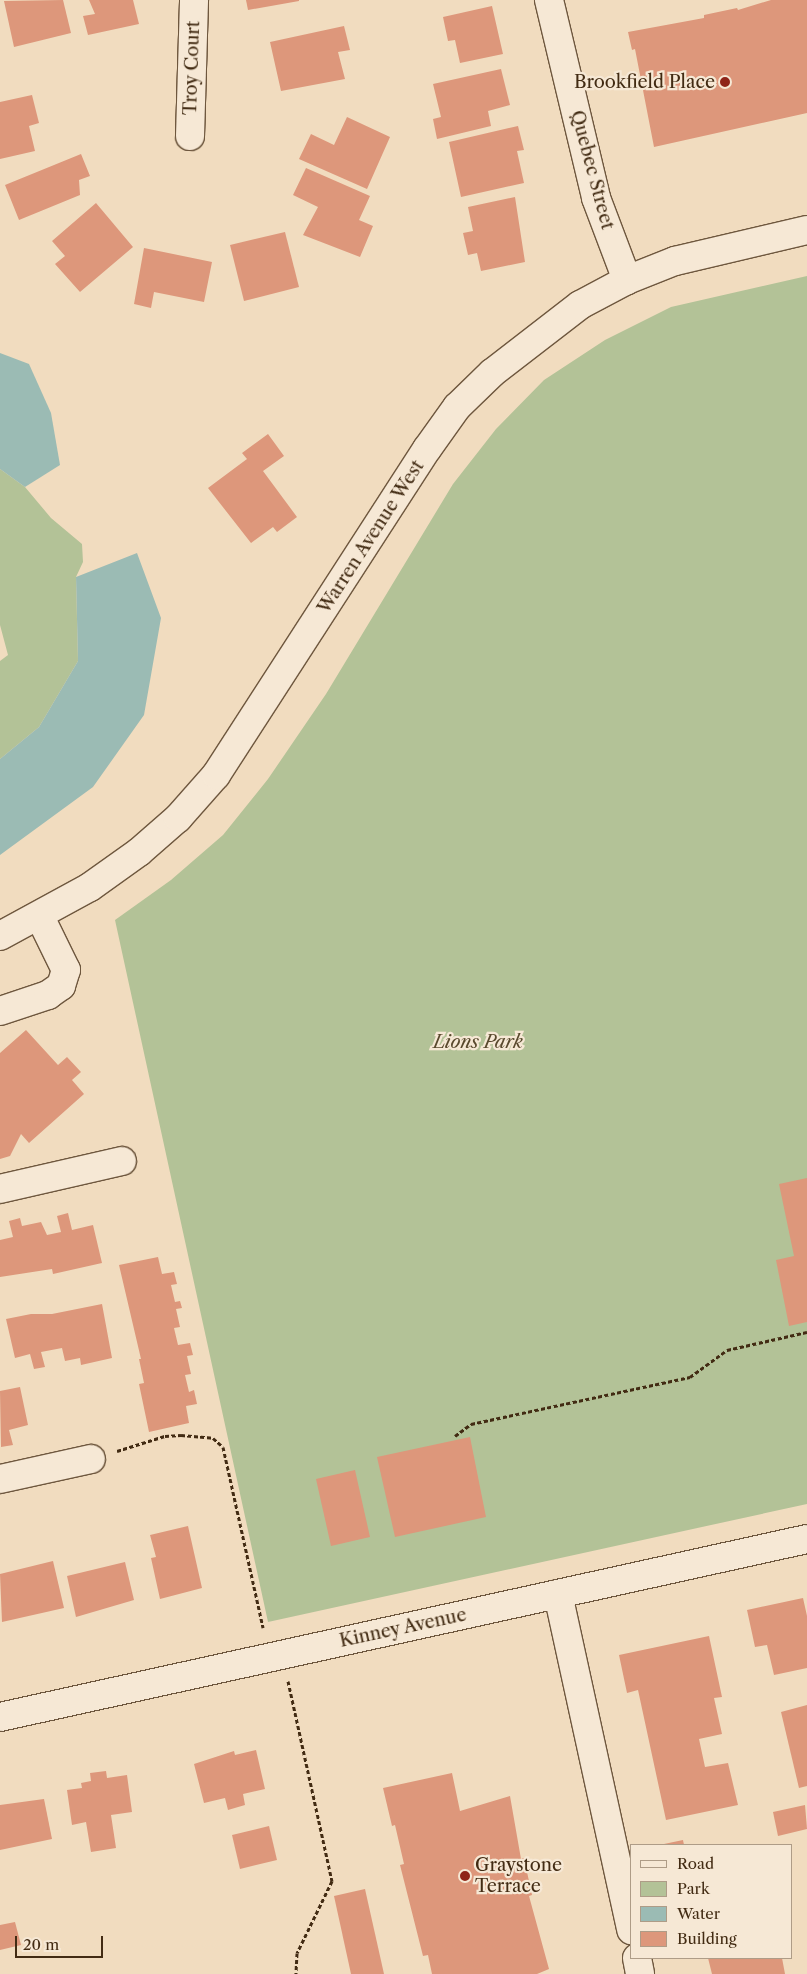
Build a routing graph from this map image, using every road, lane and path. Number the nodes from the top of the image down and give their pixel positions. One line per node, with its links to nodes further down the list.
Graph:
1 (194, 0): 3 (street, Troy Court)
2 (549, 0): 5 (street, Quebec Street)
3 (190, 136)
4 (807, 230): 5 (street, Warren Avenue West)
5 (627, 280): 6 (street, Warren Avenue West)
6 (40, 917): 7 (street, Warren Avenue West); 8 (street)
7 (0, 936)
8 (0, 1011)
9 (122, 1161): 10 (street)
10 (0, 1189)
11 (807, 1332): 12 (path)
12 (455, 1436)
13 (91, 1459): 14 (street); 17 (path)
14 (0, 1479)
15 (807, 1539): 16 (street, Kinney Avenue)
16 (558, 1594): 19 (street, Kinney Avenue); 20 (street)
17 (263, 1628)
18 (288, 1681): 22 (path)
19 (0, 1717)
20 (630, 1925)
21 (637, 1959): 23 (street)
22 (296, 1974)
23 (640, 1974)

